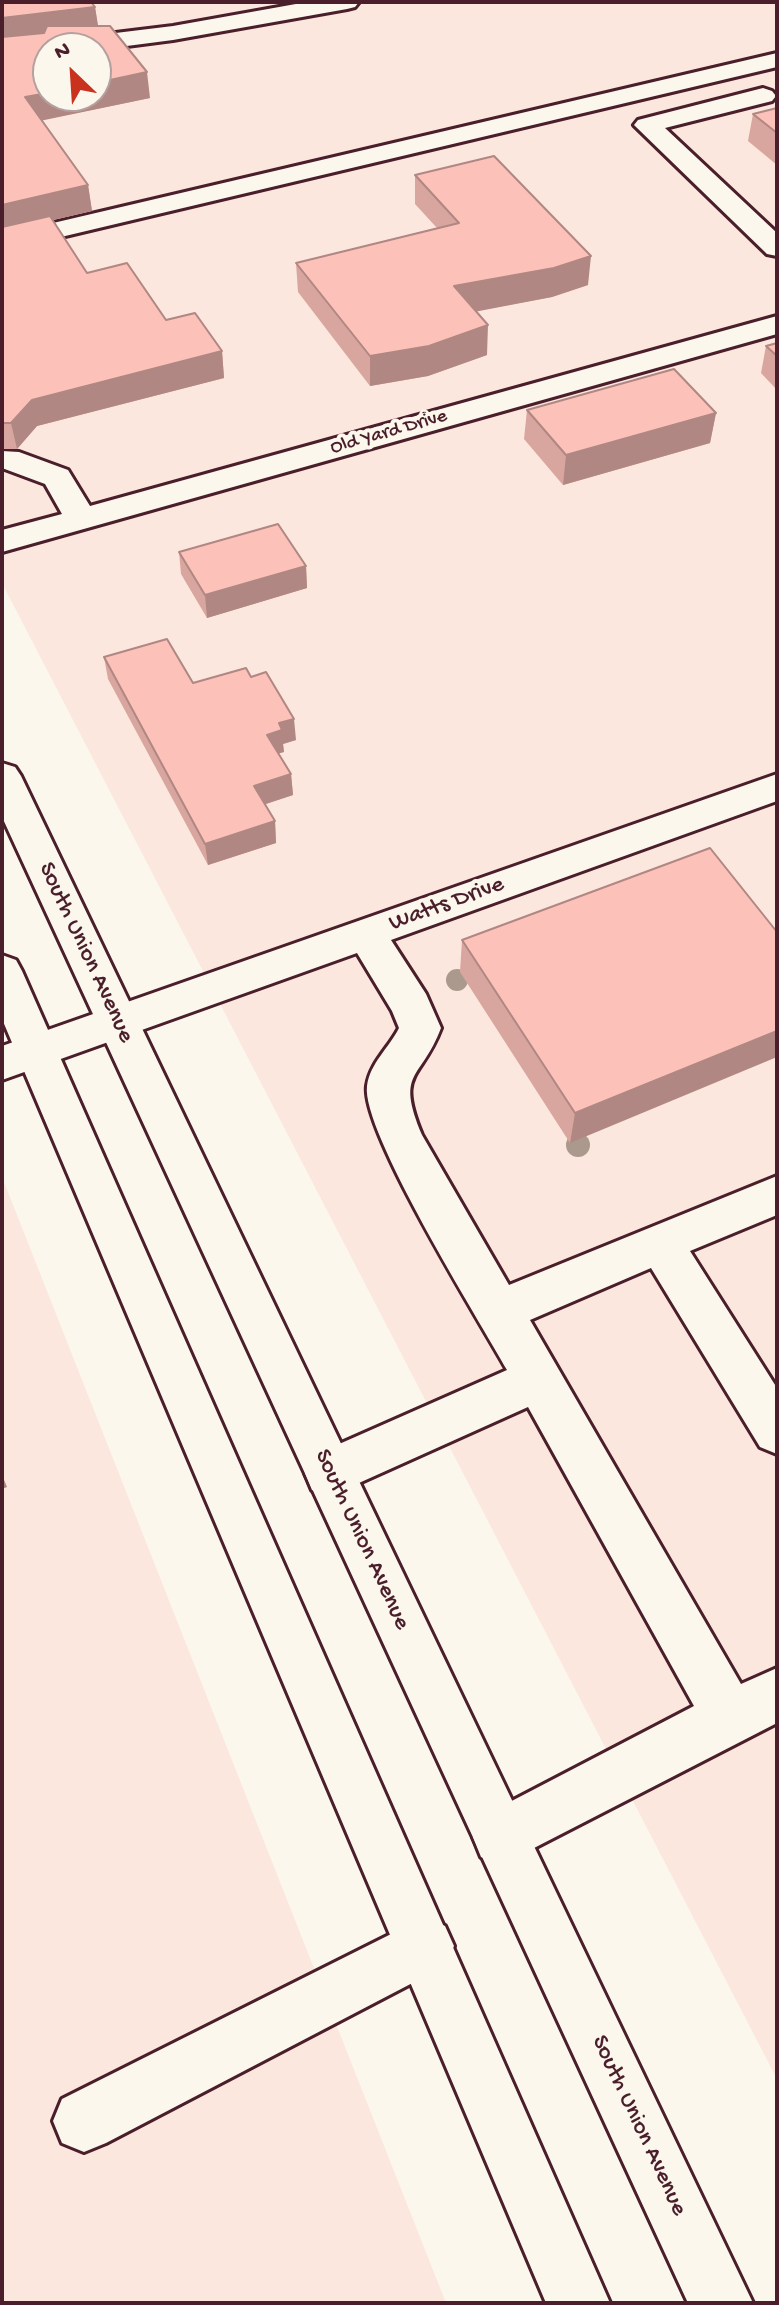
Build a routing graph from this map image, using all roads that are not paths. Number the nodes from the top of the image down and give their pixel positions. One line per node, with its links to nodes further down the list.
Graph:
1 (347, 2): 2 (main road)
2 (112, 41)
3 (777, 60): 5 (main road)
4 (763, 96): 6 (main road)
5 (2, 243)
6 (777, 248)
7 (777, 325): 9 (main road, Old Yard Drive)
8 (5, 472): 9 (main road)
9 (81, 519): 10 (main road, Old Yard Drive)
10 (2, 541)
11 (2, 776): 15 (main road, South Union Avenue)
12 (777, 787): 13 (main road, Watts Drive)
13 (366, 934): 15 (main road, Watts Drive); 19 (main road)
14 (2, 971): 16 (main road)
15 (117, 1022): 16 (main road, Watts Drive); 22 (main road, South Union Avenue)
16 (19, 1057): 26 (main road)
17 (777, 1195): 18 (main road)
18 (660, 1243): 19 (main road); 21 (main road)
19 (500, 1311): 20 (main road)
20 (538, 1379): 22 (main road); 24 (main road)
21 (777, 1431)
22 (330, 1473): 25 (main road, South Union Avenue)
23 (777, 1695): 24 (main road)
24 (730, 1717): 25 (main road)
25 (501, 1837): 29 (main road, South Union Avenue)
26 (425, 1946): 27 (main road); 28 (main road)
27 (84, 2121)
28 (578, 2303)
29 (721, 2303)

